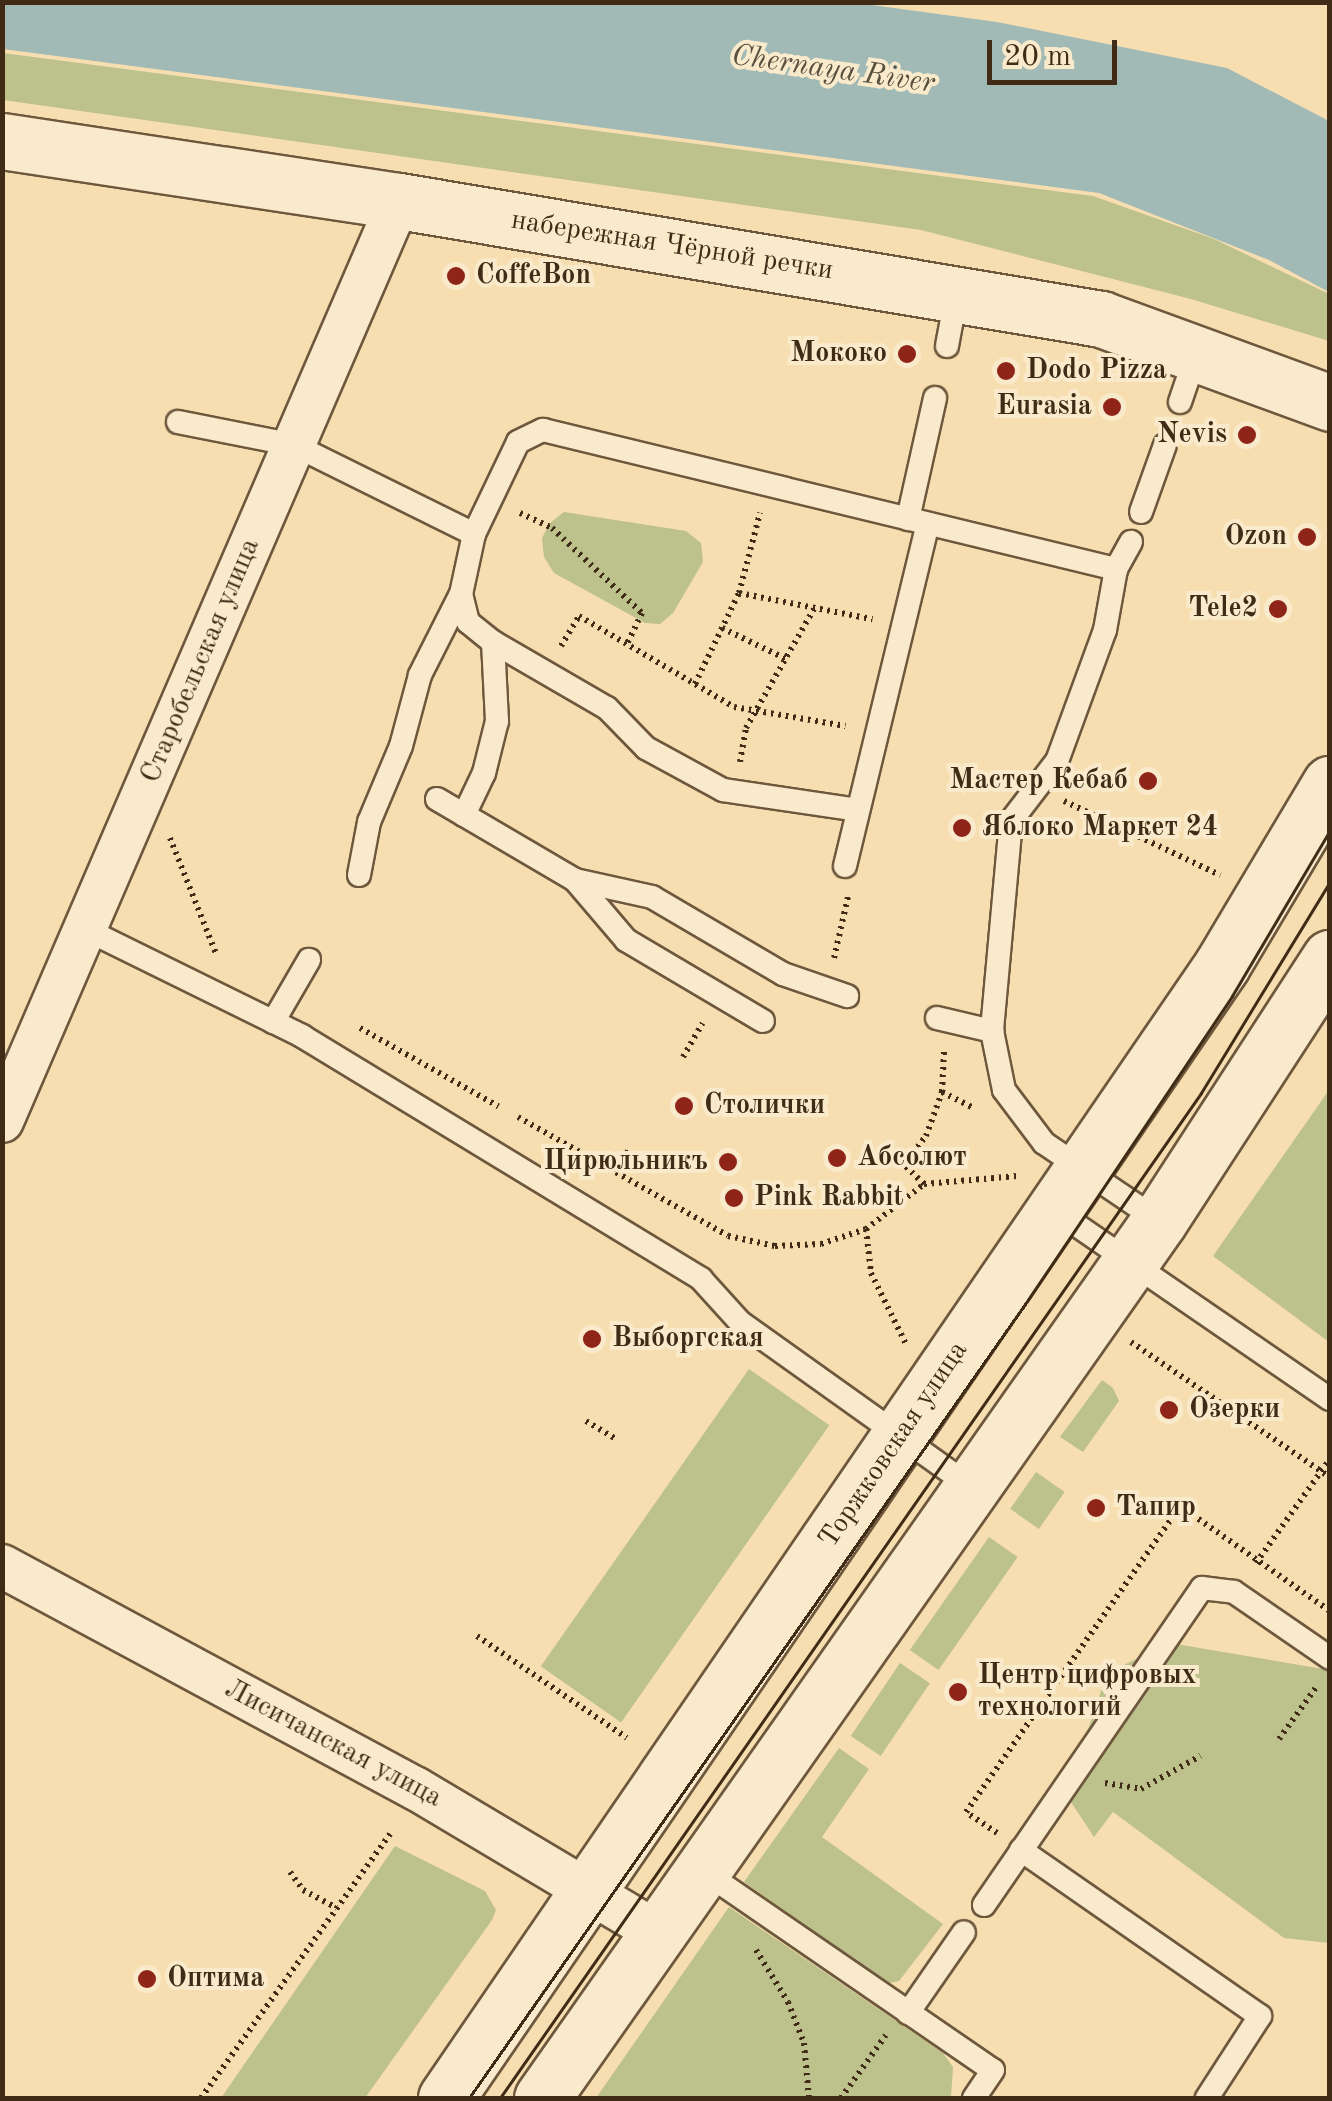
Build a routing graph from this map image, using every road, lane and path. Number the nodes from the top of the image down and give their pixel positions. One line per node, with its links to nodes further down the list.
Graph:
1 (2, 141): 2 (main road, набережная Чёрной речки)
2 (398, 201): 3 (main road, набережная Чёрной речки); 10 (street, Старобельская улица)
3 (956, 292): 4 (lane); 5 (main road, набережная Чёрной речки)
4 (947, 346)
5 (1198, 352): 7 (lane); 8 (main road, набережная Чёрной речки)
6 (935, 398): 14 (lane)
7 (1180, 402)
8 (1330, 403)
9 (178, 422): 10 (lane)
10 (294, 445): 16 (lane); 42 (street, Старобельская улица)
11 (1164, 446): 13 (lane)
12 (768, 485): 14 (lane); 16 (lane); 19 (path)
13 (1142, 512)
14 (918, 522): 18 (lane); 22 (lane)
15 (552, 528): 25 (path)
16 (474, 534): 20 (lane)
17 (1131, 542): 18 (lane)
18 (1116, 569): 32 (lane)
19 (739, 593): 21 (path); 23 (path)
20 (461, 594): 24 (lane); 39 (lane)
21 (814, 609): 22 (path); 26 (path)
22 (903, 624): 30 (lane)
23 (722, 628): 26 (path); 28 (path)
24 (492, 642): 27 (lane); 36 (lane)
25 (627, 644): 27 (path); 28 (path)
26 (786, 659): 29 (path)
27 (546, 673): 33 (lane)
28 (695, 684): 29 (path)
29 (756, 711): 30 (path); 33 (path)
30 (877, 731): 35 (lane)
31 (1330, 784): 59 (main road, Торжковская улица)
32 (1036, 788): 40 (path); 51 (lane)
33 (735, 792): 35 (lane)
34 (437, 799): 36 (lane)
35 (858, 810): 38 (lane)
36 (464, 815): 41 (lane)
37 (169, 834): 45 (path)
38 (845, 866): 46 (path)
39 (359, 875)
40 (1221, 876)
41 (575, 880): 46 (lane); 48 (lane)
42 (87, 930): 50 (lane); 55 (street, Старобельская улица)
43 (1330, 958): 61 (main road)
44 (309, 960): 50 (lane)
45 (230, 964)
46 (837, 992)
47 (938, 1018): 51 (lane)
48 (762, 1020)
49 (348, 1021): 53 (path)
50 (273, 1022): 66 (lane)
51 (992, 1031): 59 (lane)
52 (944, 1045): 58 (path)
53 (498, 1106)
54 (518, 1118): 57 (path)
55 (2, 1120)
56 (630, 1148): 57 (path)
57 (615, 1172): 60 (path)
58 (924, 1184): 59 (path); 60 (path)
59 (1054, 1185): 61 (lane); 61 (lane); 66 (main road, Торжковская улица)
60 (866, 1229): 63 (path)
61 (1144, 1241): 64 (lane); 71 (main road)
62 (1122, 1336): 69 (path)
63 (907, 1345)
64 (1330, 1399)
65 (586, 1421): 67 (path)
66 (898, 1438): 71 (lane); 85 (main road, Торжковская улица)
67 (616, 1439)
68 (1330, 1459): 69 (path)
69 (1321, 1471): 70 (path); 73 (path)
70 (1330, 1478)
71 (970, 1486): 83 (main road)
72 (2, 1566): 85 (street, Лисичанская улица)
73 (1234, 1592): 75 (lane); 80 (lane)
74 (477, 1636): 77 (path)
75 (1330, 1658)
76 (1319, 1683): 78 (path)
77 (627, 1738)
78 (1279, 1739)
79 (1200, 1756): 80 (path)
80 (1071, 1778): 82 (lane)
81 (390, 1834): 88 (path)
82 (1022, 1850): 86 (lane); 98 (lane)
83 (700, 1869): 87 (lane); 89 (main road)
84 (290, 1872): 88 (path)
85 (591, 1888): 89 (street, Лисичанская улица); 93 (main road, Торжковская улица)
86 (984, 1904)
87 (754, 1906): 91 (lane); 95 (path)
88 (337, 1908): 92 (path)
89 (658, 1932): 94 (main road)
90 (964, 1932): 91 (lane)
91 (908, 2012): 96 (path); 97 (lane)
92 (201, 2098)
93 (446, 2098)
94 (542, 2098)
95 (809, 2098)
96 (841, 2098)
97 (974, 2098)
98 (1207, 2098)

